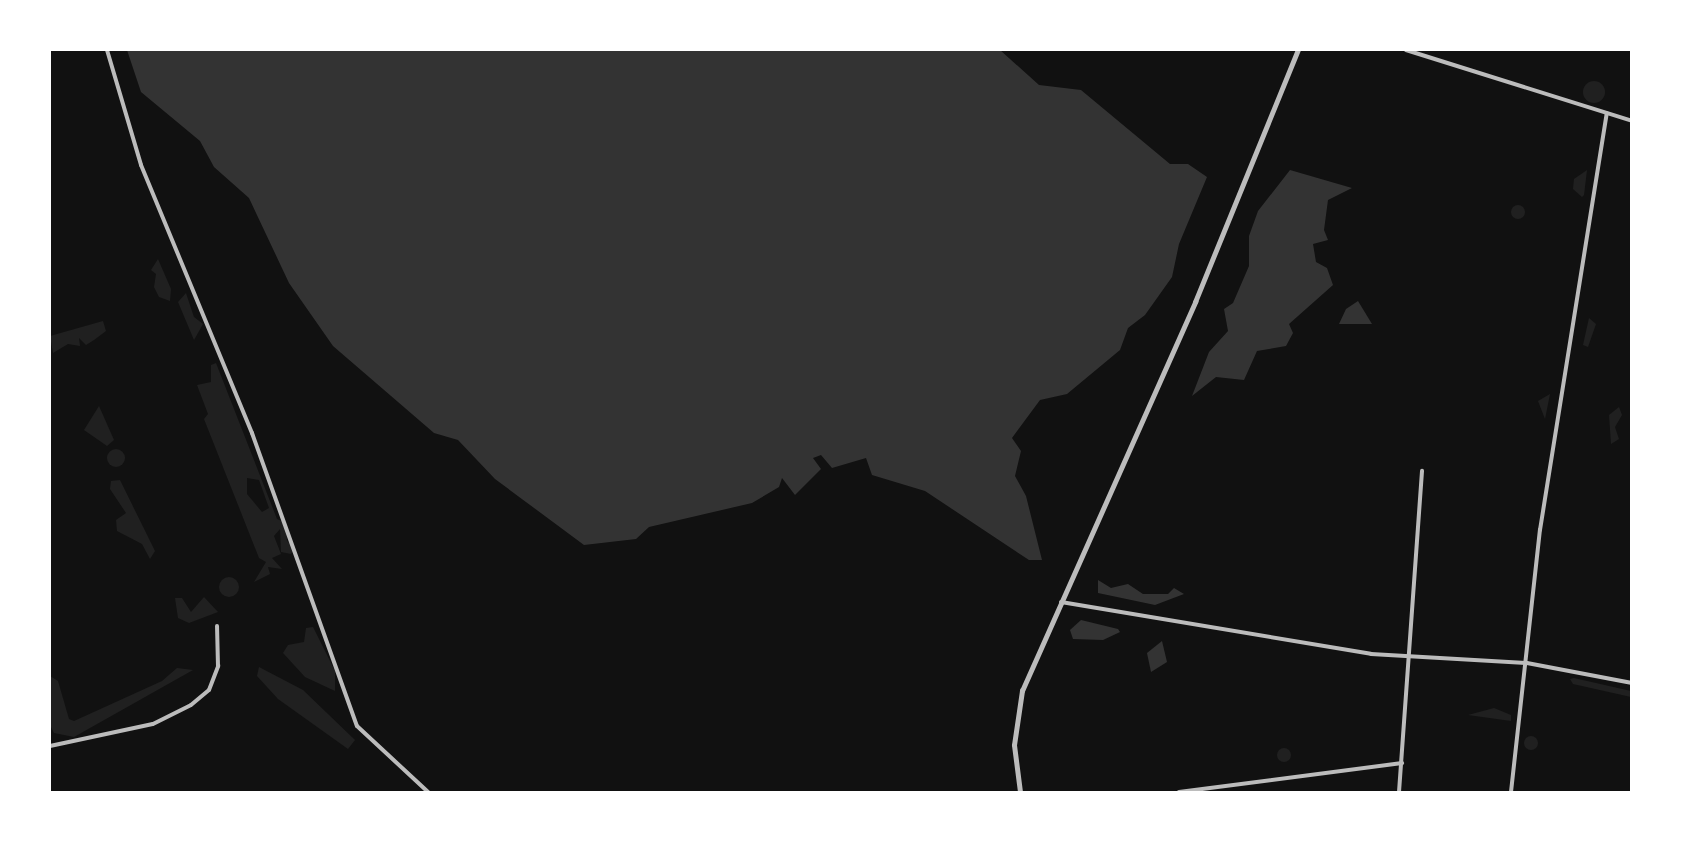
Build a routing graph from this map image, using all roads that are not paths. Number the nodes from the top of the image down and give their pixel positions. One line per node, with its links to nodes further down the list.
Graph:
1 (107, 50): 14 (street)
2 (1298, 50): 7 (street)
3 (1406, 50): 4 (street)
4 (1607, 113): 5 (street); 10 (street)
5 (1632, 121)
6 (1422, 471): 9 (street)
7 (1060, 602): 9 (street); 15 (street)
8 (217, 626): 12 (street)
9 (1412, 658): 10 (street); 13 (street)
10 (1527, 663): 11 (street); 18 (street)
11 (1632, 683)
12 (50, 746)
13 (1402, 763): 16 (street); 17 (street)
14 (428, 792)
15 (1020, 792)
16 (1179, 792)
17 (1399, 792)
18 (1511, 792)

